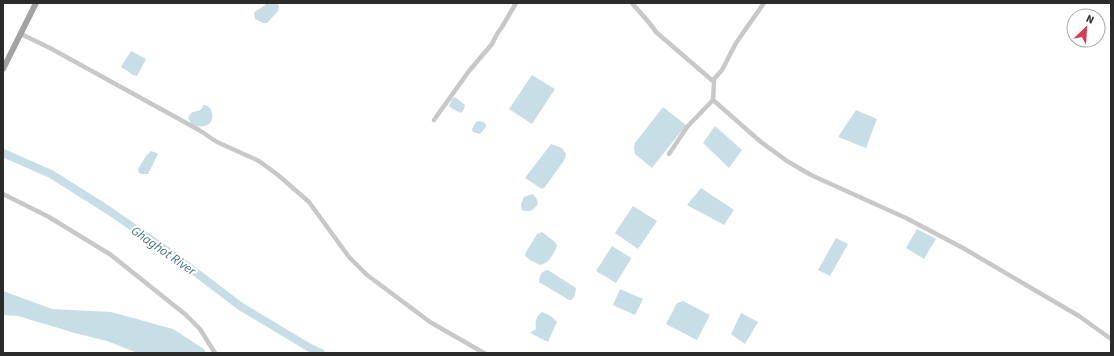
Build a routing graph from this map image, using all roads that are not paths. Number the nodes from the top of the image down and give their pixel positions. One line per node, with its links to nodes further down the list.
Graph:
1 (36, 3): 5 (main road)
2 (516, 3): 9 (street)
3 (632, 3): 7 (street)
4 (764, 3): 7 (street)
5 (21, 34): 6 (main road); 14 (street)
6 (3, 69)
7 (714, 82): 8 (street)
8 (713, 100): 10 (street); 12 (street)
9 (434, 120)
10 (669, 154)
11 (3, 194): 13 (street)
12 (1111, 339)
13 (215, 353)
14 (484, 353)

